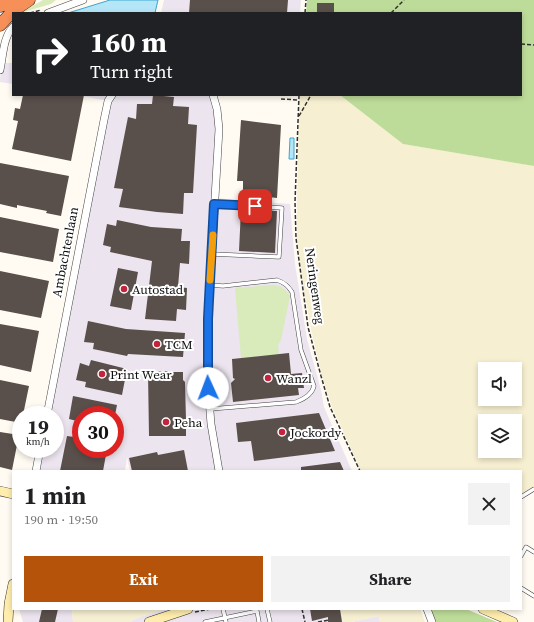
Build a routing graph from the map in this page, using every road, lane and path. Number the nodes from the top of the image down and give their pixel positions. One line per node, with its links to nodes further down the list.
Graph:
1 (18, 0): 6 (highway)
2 (29, 0): 8 (highway)
3 (83, 0): 9 (street)
4 (306, 0): 10 (path)
5 (404, 0): 11 (path)
6 (0, 6)
7 (12, 12): 12 (highway)
8 (12, 12)
9 (51, 12)
10 (305, 12)
11 (392, 12)
12 (0, 25)
13 (12, 28): 16 (street)
14 (522, 44): 15 (path)
15 (534, 45)
16 (0, 70)
17 (111, 96): 27 (street, Ambachtenlaan)
18 (213, 96): 24 (street)
19 (299, 96): 22 (path, Neringenweg)
20 (310, 96): 23 (path)
21 (282, 99): 22 (path)
22 (299, 100): 23 (path, Neringenweg)
23 (299, 118): 32 (path, Neringenweg)
24 (214, 204): 25 (street); 25 (lane)
25 (212, 254): 26 (street)
26 (210, 285): 28 (street); 28 (lane)
27 (49, 406)
28 (209, 409): 31 (street)
29 (38, 458): 30 (street)
30 (36, 470)
31 (219, 470)
32 (360, 470)
33 (534, 489): 36 (lane)
34 (0, 491): 35 (street)
35 (12, 494)
36 (522, 496)
37 (534, 552): 38 (lane)
38 (522, 554)
39 (522, 588): 41 (lane)
40 (12, 589): 50 (street)
41 (533, 594)
42 (185, 610): 51 (street)
43 (223, 610): 48 (lane)
44 (267, 610): 55 (lane)
45 (302, 610): 56 (path)
46 (427, 610): 58 (street)
47 (485, 610): 59 (street)
48 (225, 617): 52 (lane); 53 (lane); 54 (lane)
49 (329, 620): 57 (path)
50 (8, 622)
51 (149, 622)
52 (206, 622)
53 (226, 622)
54 (260, 622)
55 (270, 622)
56 (305, 622)
57 (318, 622)
58 (432, 622)
59 (513, 622)

